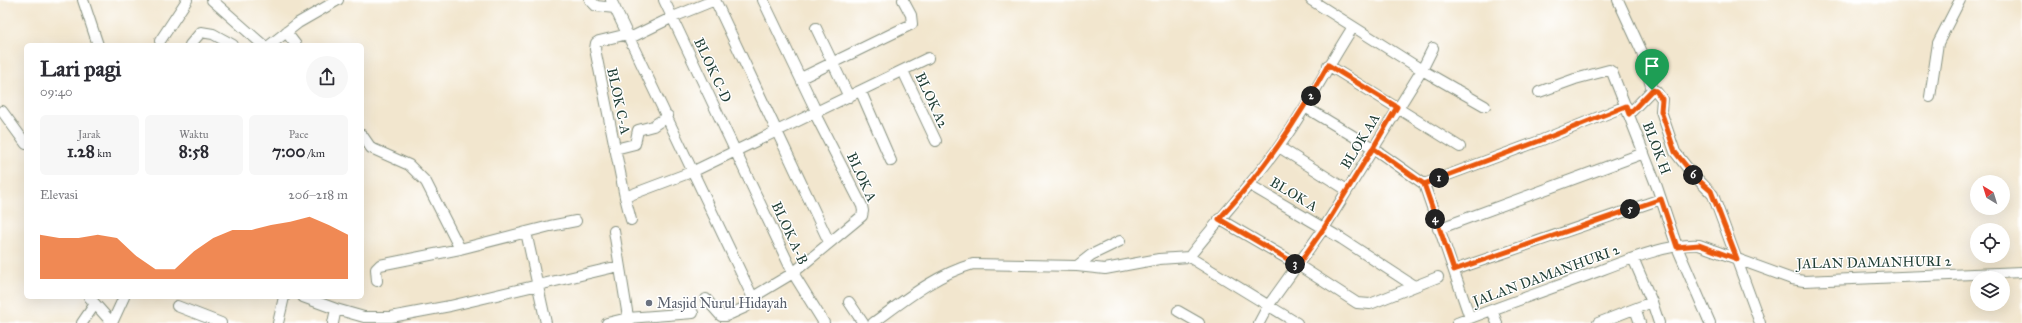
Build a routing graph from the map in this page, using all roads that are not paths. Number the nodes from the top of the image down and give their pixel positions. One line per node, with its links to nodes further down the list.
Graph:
1 (83, 0): 20 (street)
2 (187, 0): 19 (street)
3 (338, 0): 17 (street)
4 (590, 0): 13 (street)
5 (664, 0): 14 (street, BLOK C-D)
6 (715, 0): 14 (street); 45 (street)
7 (763, 0): 32 (street)
8 (902, 0): 28 (street)
9 (1311, 0): 15 (street)
10 (1618, 0): 33 (street)
11 (1960, 0): 37 (street)
12 (215, 1): 23 (street)
13 (613, 4): 18 (street)
14 (673, 17): 18 (street); 53 (street, BLOK C-D)
15 (1353, 26): 29 (street); 30 (street)
16 (816, 28): 28 (street)
17 (286, 32): 24 (street); 25 (street)
18 (629, 36): 44 (street); 52 (street, BLOK C-A)
19 (160, 41)
20 (97, 43)
21 (192, 43): 22 (street)
22 (229, 43)
23 (261, 43)
24 (272, 43)
25 (294, 43)
26 (1433, 48): 30 (street, BLOK AA)
27 (928, 58): 31 (street)
28 (833, 63): 32 (street); 36 (street)
29 (1328, 65): 39 (street); 40 (street, BLOK AA)
30 (1422, 70): 38 (street); 40 (street, BLOK AA)
31 (903, 71): 34 (street); 48 (street, BLOK A2)
32 (801, 78): 43 (street)
33 (1652, 90): 41 (street); 75 (street)
34 (861, 92): 36 (street); 55 (street)
35 (1539, 92): 41 (street, BLOK H)
36 (849, 97): 43 (street)
37 (1930, 97)
38 (1485, 106)
39 (1305, 107): 49 (street); 51 (street)
40 (1397, 107): 50 (street, BLOK AA); 51 (street, BLOK AA)
41 (1627, 110): 54 (street, BLOK H); 57 (street)
42 (2, 111): 47 (street)
43 (816, 114): 45 (street); 70 (street, BLOK A)
44 (668, 116): 52 (street); 56 (street)
45 (778, 131): 53 (street); 70 (street)
46 (364, 138): 72 (street)
47 (24, 141)
48 (936, 141)
49 (1279, 147): 58 (street); 59 (street)
50 (1460, 147)
51 (1373, 148): 57 (street); 59 (street, BLOK AA)
52 (616, 149): 60 (street, BLOK C-A)
53 (736, 151): 56 (street); 81 (street, BLOK A-B)
54 (1644, 153): 61 (street, BLOK H); 66 (street)
55 (891, 161)
56 (694, 171): 60 (street); 86 (street)
57 (1424, 184): 66 (street)
58 (1250, 185): 62 (street); 65 (street, BLOK A)
59 (1347, 190): 65 (street, BLOK A)
60 (625, 197): 63 (street, BLOK C-A)
61 (1661, 199): 71 (street, BLOK H); 79 (street)
62 (1219, 219): 73 (street); 76 (street)
63 (632, 220)
64 (576, 221): 68 (street)
65 (1324, 228): 76 (street, BLOK A); 85 (street)
66 (1438, 229): 79 (street)
67 (614, 231): 77 (street)
68 (526, 232): 72 (street); 84 (street)
69 (1120, 241): 78 (street)
70 (829, 242): 81 (street, BLOK A)
71 (1677, 247): 74 (street, JALAN DAMANHURI 2); 75 (street, JALAN DAMANHURI 2); 121 (street, BLOK H)
72 (460, 249): 83 (street)
73 (1189, 257): 78 (street); 95 (street)
74 (1633, 258): 93 (street); 99 (street, JALAN DAMANHURI 2)
75 (1737, 259): 80 (street, JALAN DAMANHURI 2); 122 (street)
76 (1298, 265): 85 (street); 95 (street, BLOK A)
77 (619, 266): 84 (street); 102 (street)
78 (1077, 266): 112 (street)
79 (1454, 270): 101 (street)
80 (2022, 272)
81 (793, 273): 86 (street, BLOK A); 110 (street, BLOK A-B)
82 (1438, 277): 85 (street)
83 (377, 281)
84 (539, 284): 96 (street); 108 (street)
85 (1414, 286)
86 (754, 298): 90 (street, BLOK A)
87 (123, 299): 105 (street)
88 (284, 299): 106 (street)
89 (308, 299): 96 (street)
90 (706, 299)
91 (92, 300): 104 (street); 105 (street)
92 (849, 302): 111 (street)
93 (1652, 302): 97 (street); 120 (street)
94 (177, 306): 103 (street)
95 (1268, 306): 114 (street, BLOK A); 115 (street)
96 (336, 309): 107 (street)
97 (1635, 309): 118 (street); 119 (street)
98 (1178, 310): 113 (street)
99 (1492, 310): 101 (street, JALAN DAMANHURI 2); 117 (street)
100 (693, 312): 102 (street)
101 (1470, 318): 116 (street, JALAN DAMANHURI 2)
102 (629, 320): 109 (street)
103 (214, 322)
104 (82, 323)
105 (112, 323)
106 (278, 323)
107 (333, 323)
108 (546, 323)
109 (607, 323)
110 (824, 323)
111 (864, 323)
112 (873, 323)
113 (1199, 323)
114 (1259, 323)
115 (1297, 323)
116 (1457, 323)
117 (1497, 323)
118 (1598, 323)
119 (1640, 323)
120 (1659, 323)
121 (1710, 323)
122 (1760, 323)

